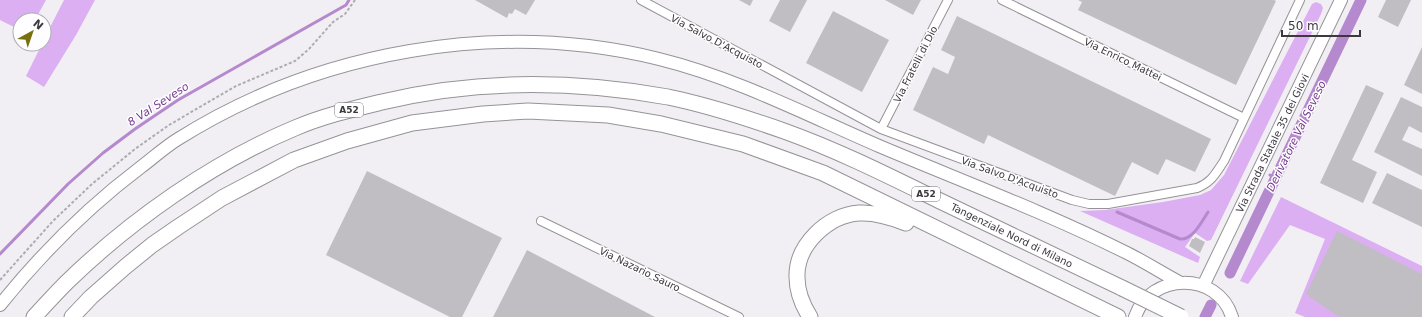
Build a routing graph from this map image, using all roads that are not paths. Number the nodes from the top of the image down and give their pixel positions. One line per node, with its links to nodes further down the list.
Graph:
1 (641, 0): 7 (street, Via Salvo D'Acquisto)
2 (948, 0): 7 (street, Via Fratelli di Dio)
3 (1002, 0): 6 (street, Via Enrico Mattei)
4 (1300, 0): 6 (street, Via Salvo D'Acquisto)
5 (1337, 2): 12 (main road, Via Strada Statale 35 dei Giovi)
6 (1244, 118): 7 (street, Via Salvo D'Acquisto)
7 (882, 129)
8 (541, 221): 19 (street, Via Nazario Sauro)
9 (1147, 264): 11 (main road); 13 (main road); 14 (main road)
10 (1029, 274): 15 (highway, A52); 18 (highway, A52); 20 (highway)
11 (1179, 282): 12 (main road); 13 (main road)
12 (1203, 286): 16 (main road)
13 (1156, 290): 21 (main road)
14 (0, 305)
15 (1114, 315)
16 (1233, 316)
17 (34, 317): 22 (highway, Tangenziale Nord di Milano / A52, bridge)
18 (72, 317)
19 (739, 317)
20 (810, 317)
21 (1134, 317)
22 (1181, 317)

